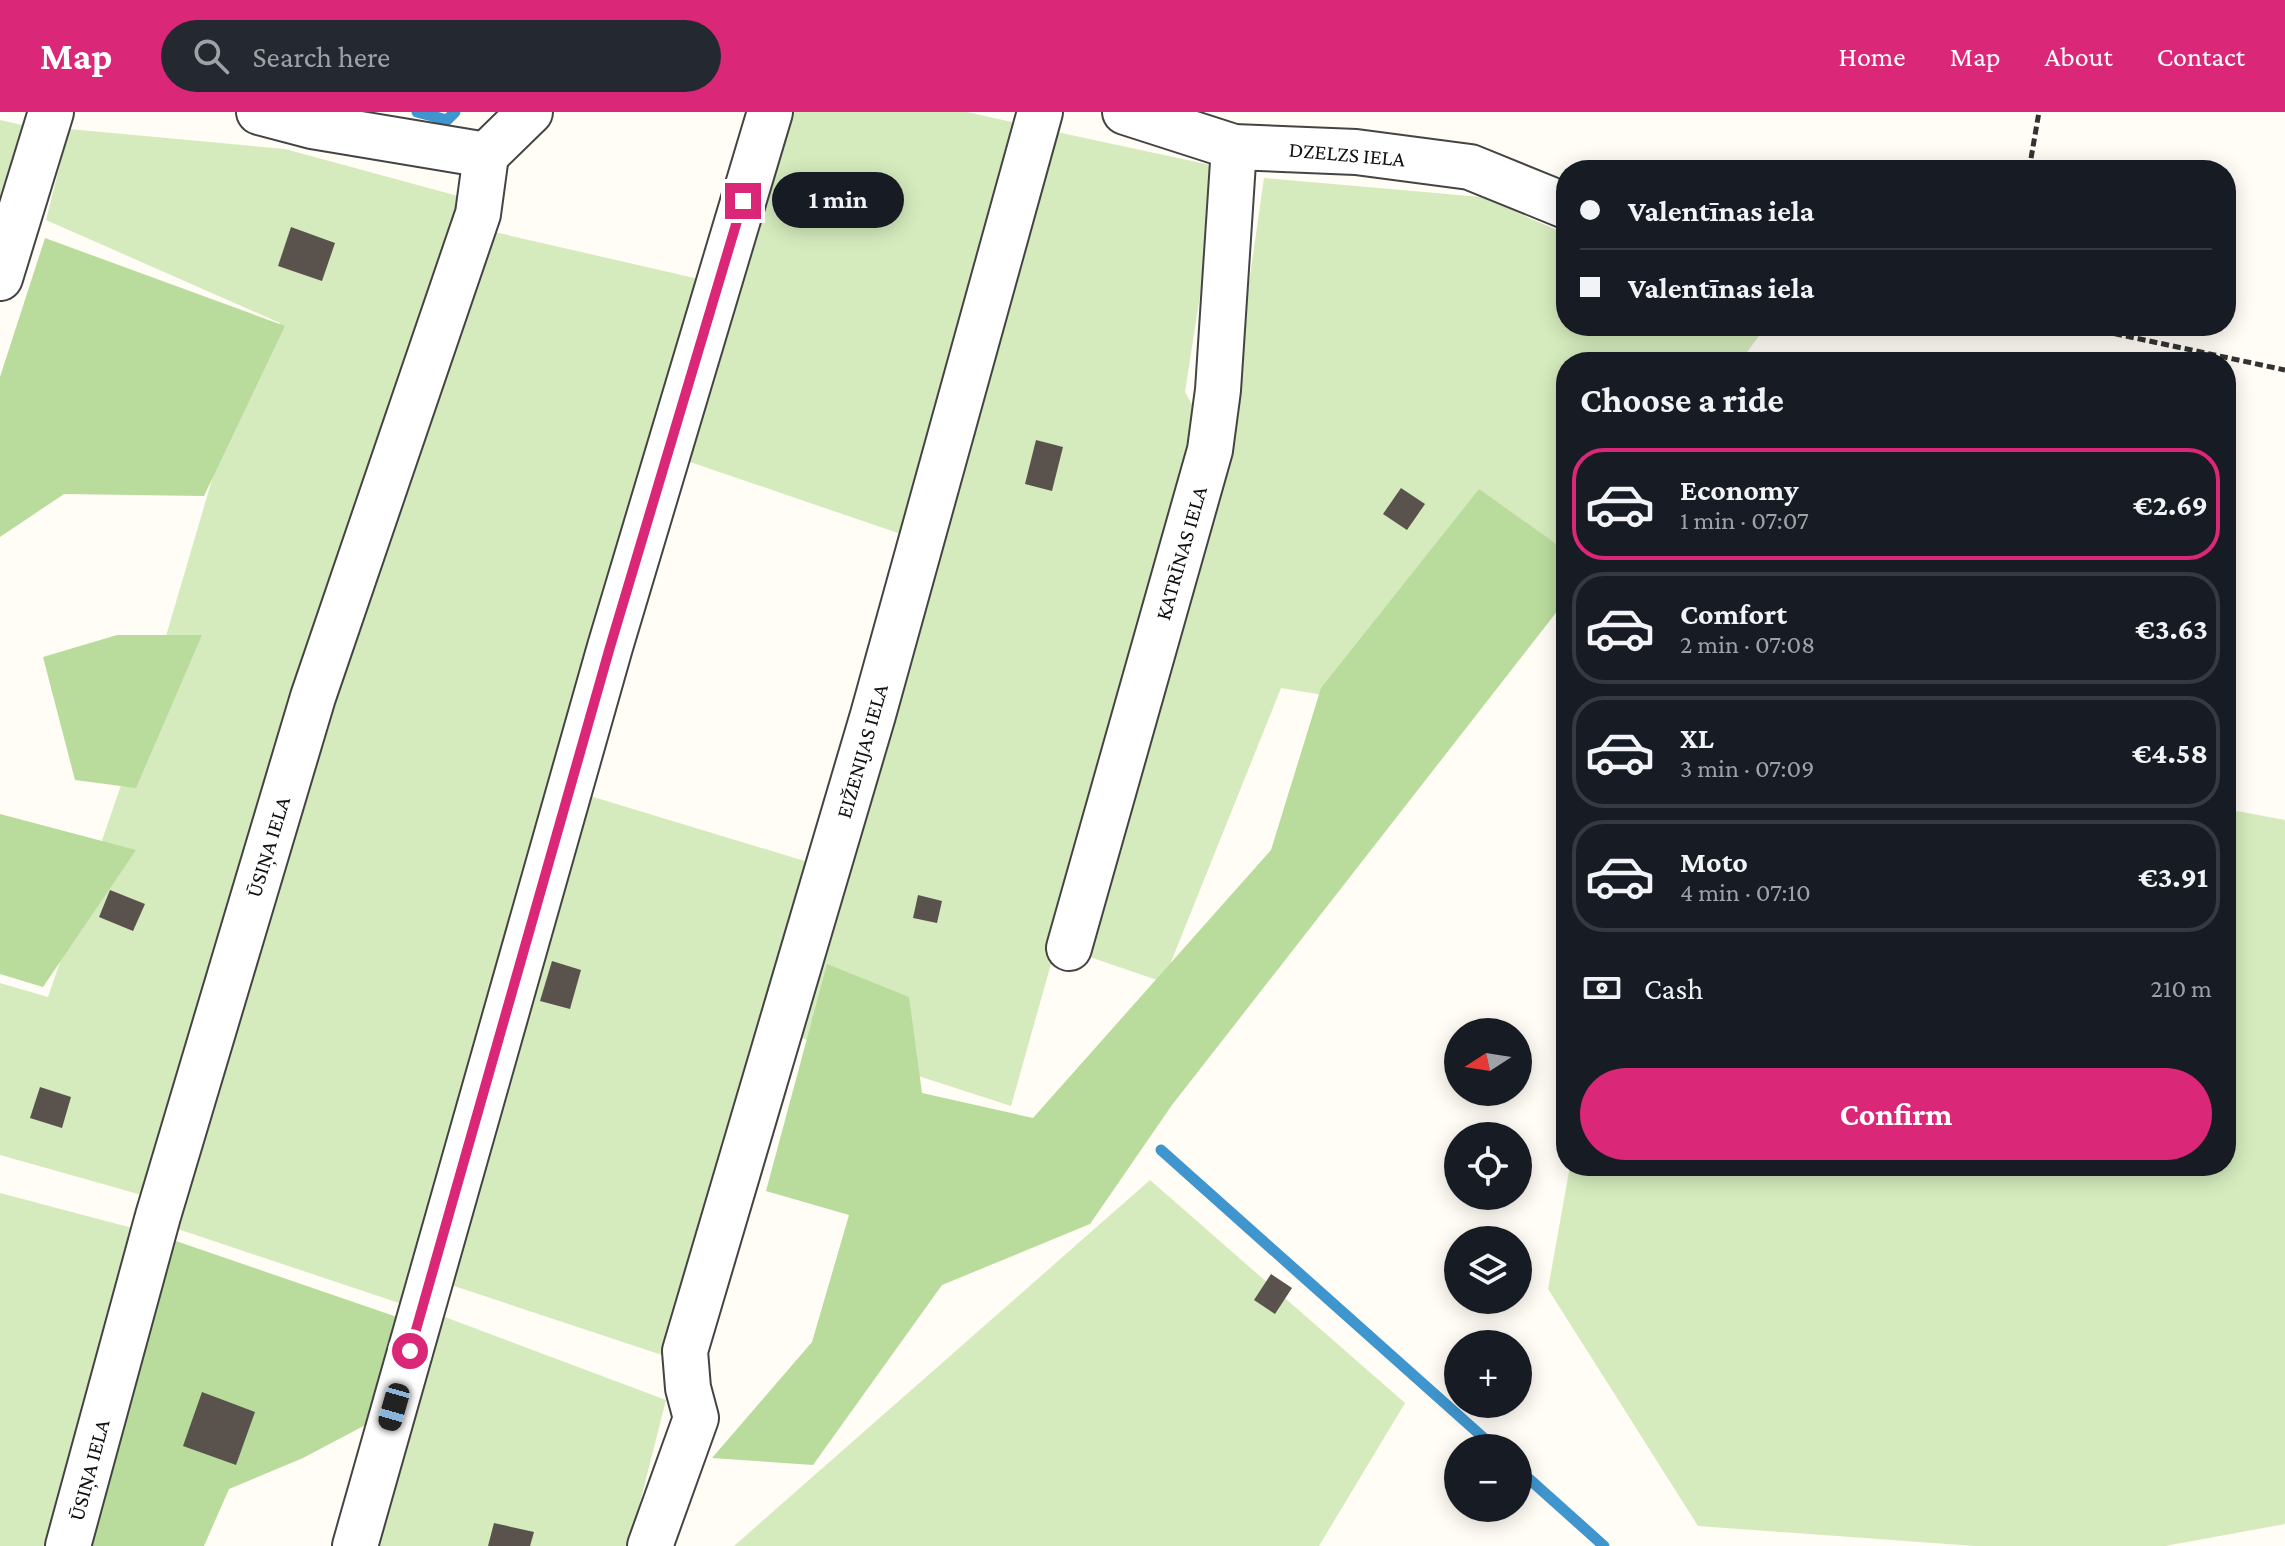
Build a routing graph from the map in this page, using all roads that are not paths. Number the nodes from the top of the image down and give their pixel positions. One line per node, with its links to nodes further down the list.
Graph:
1 (51, 112): 10 (street)
2 (259, 112): 8 (street)
3 (530, 112): 8 (street)
4 (770, 112): 13 (street)
5 (1040, 112): 14 (street, EIŽENIJAS IELA)
6 (1125, 112): 7 (street, DZELZS IELA)
7 (1234, 147): 9 (street, DZELZS IELA); 11 (street, KATRĪNAS IELA)
8 (486, 155): 12 (street, ŪSIŅA IELA)
9 (1556, 202)
10 (0, 278)
11 (1069, 948)
12 (68, 1546)
13 (355, 1546)
14 (650, 1546)

